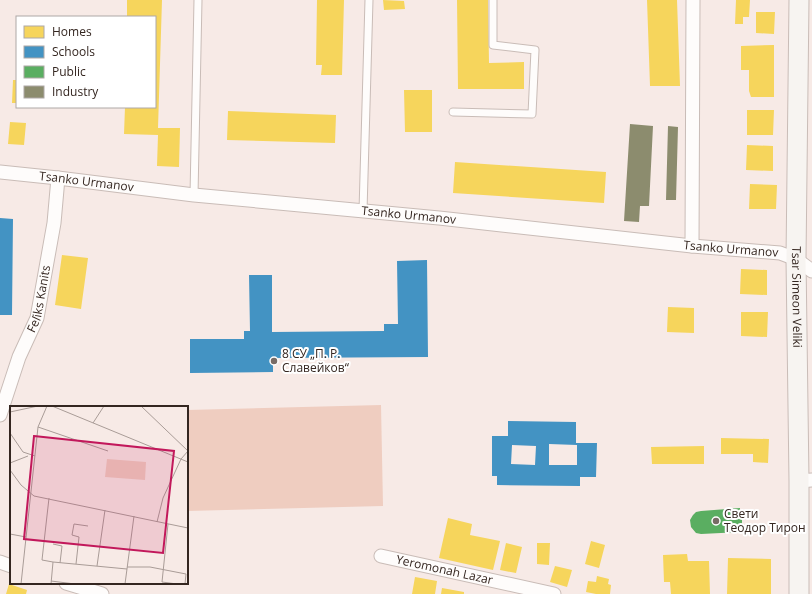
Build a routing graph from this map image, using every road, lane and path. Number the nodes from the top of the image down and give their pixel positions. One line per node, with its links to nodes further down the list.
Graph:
1 (198, 0): 9 (lane)
2 (368, 0): 10 (lane)
3 (493, 0): 6 (lane)
4 (693, 0): 11 (street)
5 (803, 7): 12 (main road, Tsar Simeon Veliki)
6 (453, 112)
7 (0, 172): 8 (street, Tsanko Urmanov)
8 (58, 178): 9 (street, Tsanko Urmanov); 14 (street, Feliks Kanits)
9 (194, 195): 10 (street, Tsanko Urmanov)
10 (363, 211): 11 (street, Tsanko Urmanov)
11 (692, 246): 12 (street, Tsanko Urmanov)
12 (796, 259): 13 (street, Tsanko Urmanov); 15 (main road, Tsar Simeon Veliki)
13 (812, 271)
14 (0, 415)
15 (805, 480): 22 (main road, Tsar Simeon Veliki)
16 (381, 556): 21 (street, Yeromonah Lazar)
17 (0, 562): 18 (street)
18 (10, 566)
19 (69, 584): 20 (street)
20 (102, 594)
21 (554, 594)
22 (799, 594)

